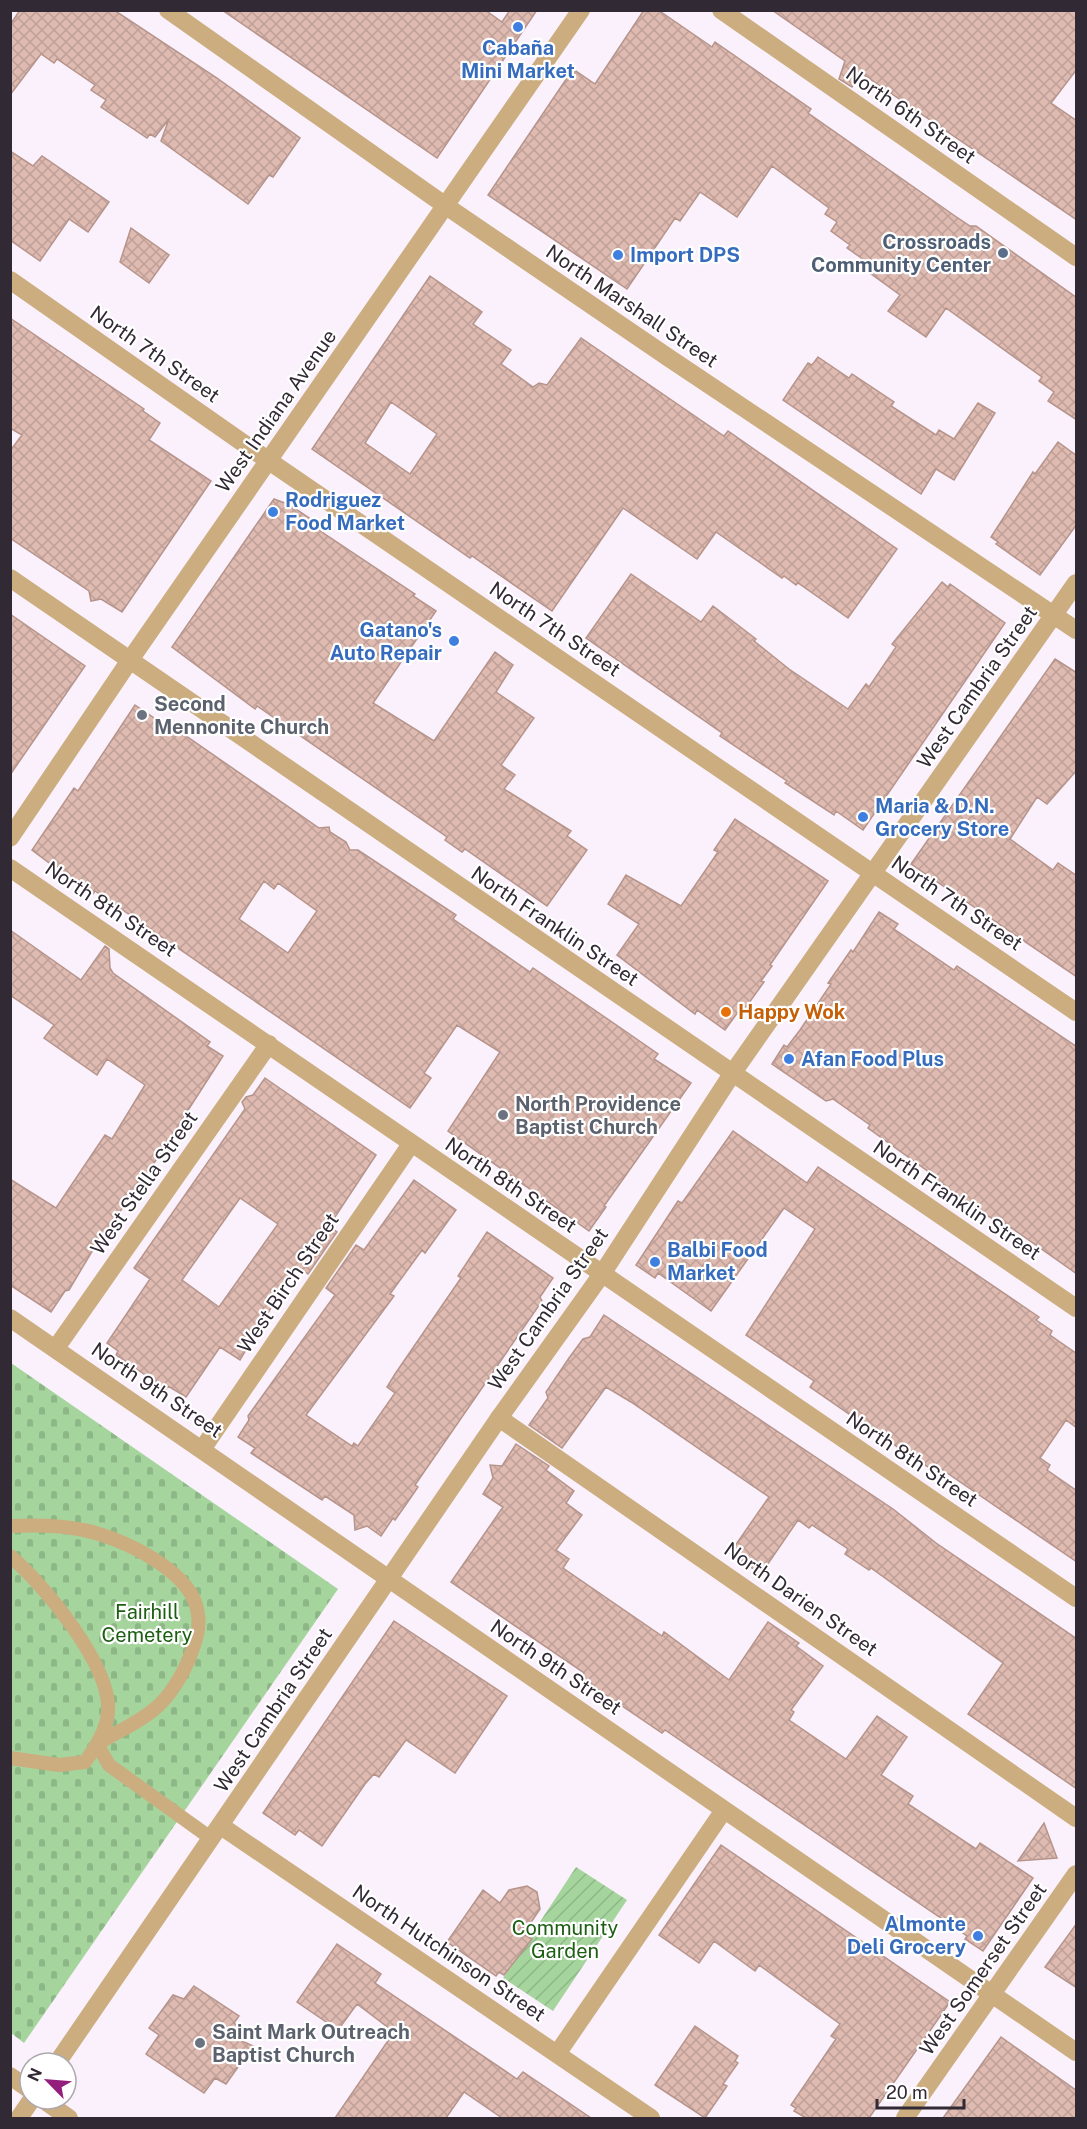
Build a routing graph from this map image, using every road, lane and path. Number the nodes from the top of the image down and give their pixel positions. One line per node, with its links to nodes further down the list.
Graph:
1 (168, 10): 4 (street, North Marshall Street)
2 (581, 10): 4 (street, West Indiana Avenue)
3 (721, 10): 5 (street, North 6th Street)
4 (446, 206): 7 (street, West Indiana Avenue); 10 (street, North Marshall Street)
5 (1077, 257)
6 (10, 280): 7 (street, North 7th Street)
7 (269, 462): 12 (street, West Indiana Avenue); 15 (street, North 7th Street)
8 (10, 578): 12 (street, North Franklin Street)
9 (1077, 583): 10 (street, West Cambria Street)
10 (1055, 615): 11 (street, North Marshall Street); 15 (street, West Cambria Street)
11 (1077, 630)
12 (130, 660): 13 (street, West Indiana Avenue); 18 (street, North Franklin Street)
13 (10, 838)
14 (10, 868): 17 (street, North 8th Street)
15 (874, 874): 16 (street, North 7th Street); 18 (street, West Cambria Street)
16 (1077, 1012)
17 (269, 1044): 19 (street, North 8th Street); 23 (street, West Stella Street)
18 (732, 1074): 20 (street, West Cambria Street); 21 (street, North Franklin Street)
19 (411, 1144): 20 (street, North 8th Street); 25 (street, West Birch Street)
20 (602, 1274): 24 (street, West Cambria Street); 29 (street, North 8th Street)
21 (1077, 1308)
22 (10, 1318): 23 (street, North 9th Street)
23 (56, 1348): 25 (street, North 9th Street)
24 (499, 1418): 28 (street, West Cambria Street); 33 (street, North Darien Street)
25 (203, 1448): 28 (street, North 9th Street)
26 (10, 1526): 30 (lane)
27 (10, 1556): 30 (lane)
28 (390, 1580): 32 (street, North 9th Street); 34 (street, West Cambria Street)
29 (1077, 1598)
30 (98, 1744): 31 (lane); 34 (lane)
31 (10, 1758)
32 (724, 1809): 36 (street, North 9th Street); 39 (street)
33 (1077, 1818)
34 (216, 1832): 37 (street, West Cambria Street); 39 (street, North Hutchinson Street)
35 (1077, 1874): 36 (street, West Somerset Street)
36 (992, 1994): 38 (street, North 9th Street); 41 (street, West Somerset Street)
37 (65, 2051)
38 (1077, 2052)
39 (557, 2054): 40 (street, North Hutchinson Street)
40 (651, 2118)
41 (905, 2118)

